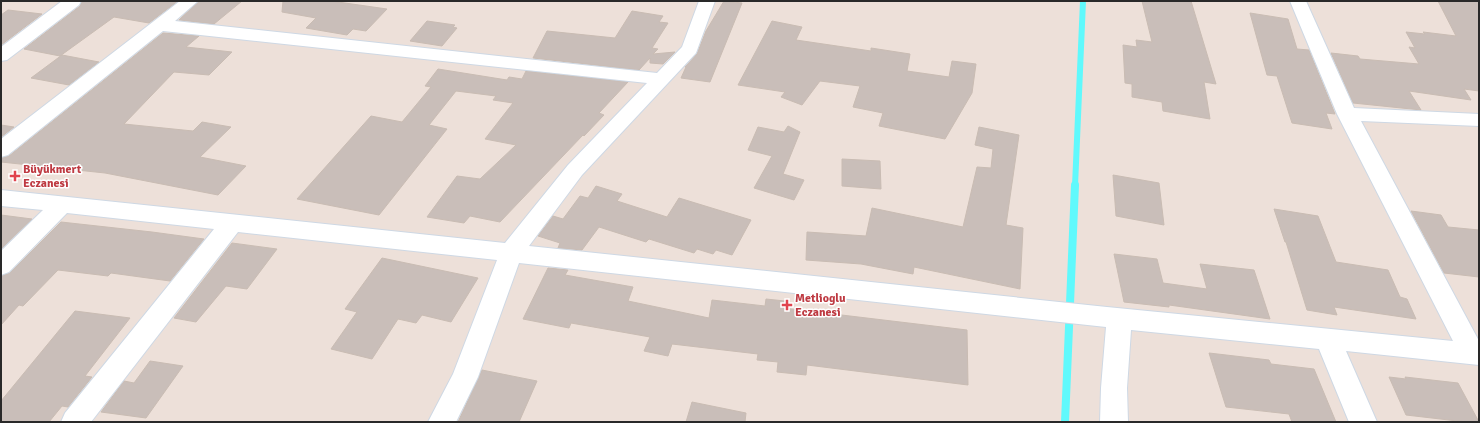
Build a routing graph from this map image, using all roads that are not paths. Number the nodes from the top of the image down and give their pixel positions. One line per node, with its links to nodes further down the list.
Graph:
1 (73, 1): 6 (street)
2 (190, 1): 5 (street)
3 (707, 1): 7 (street)
4 (1298, 1): 8 (street)
5 (160, 25): 7 (street); 10 (street)
6 (1, 56)
7 (661, 79): 14 (street)
8 (1348, 114): 9 (street); 18 (street)
9 (1479, 120)
10 (1, 150)
11 (1, 198): 12 (street)
12 (63, 204): 13 (street); 15 (street)
13 (232, 223): 14 (street); 19 (street)
14 (511, 253): 16 (street); 20 (street)
15 (1, 266)
16 (1113, 317): 17 (street); 21 (street)
17 (1328, 339): 18 (street); 22 (street)
18 (1476, 354)
19 (76, 422)
20 (442, 422)
21 (1114, 422)
22 (1363, 422)

